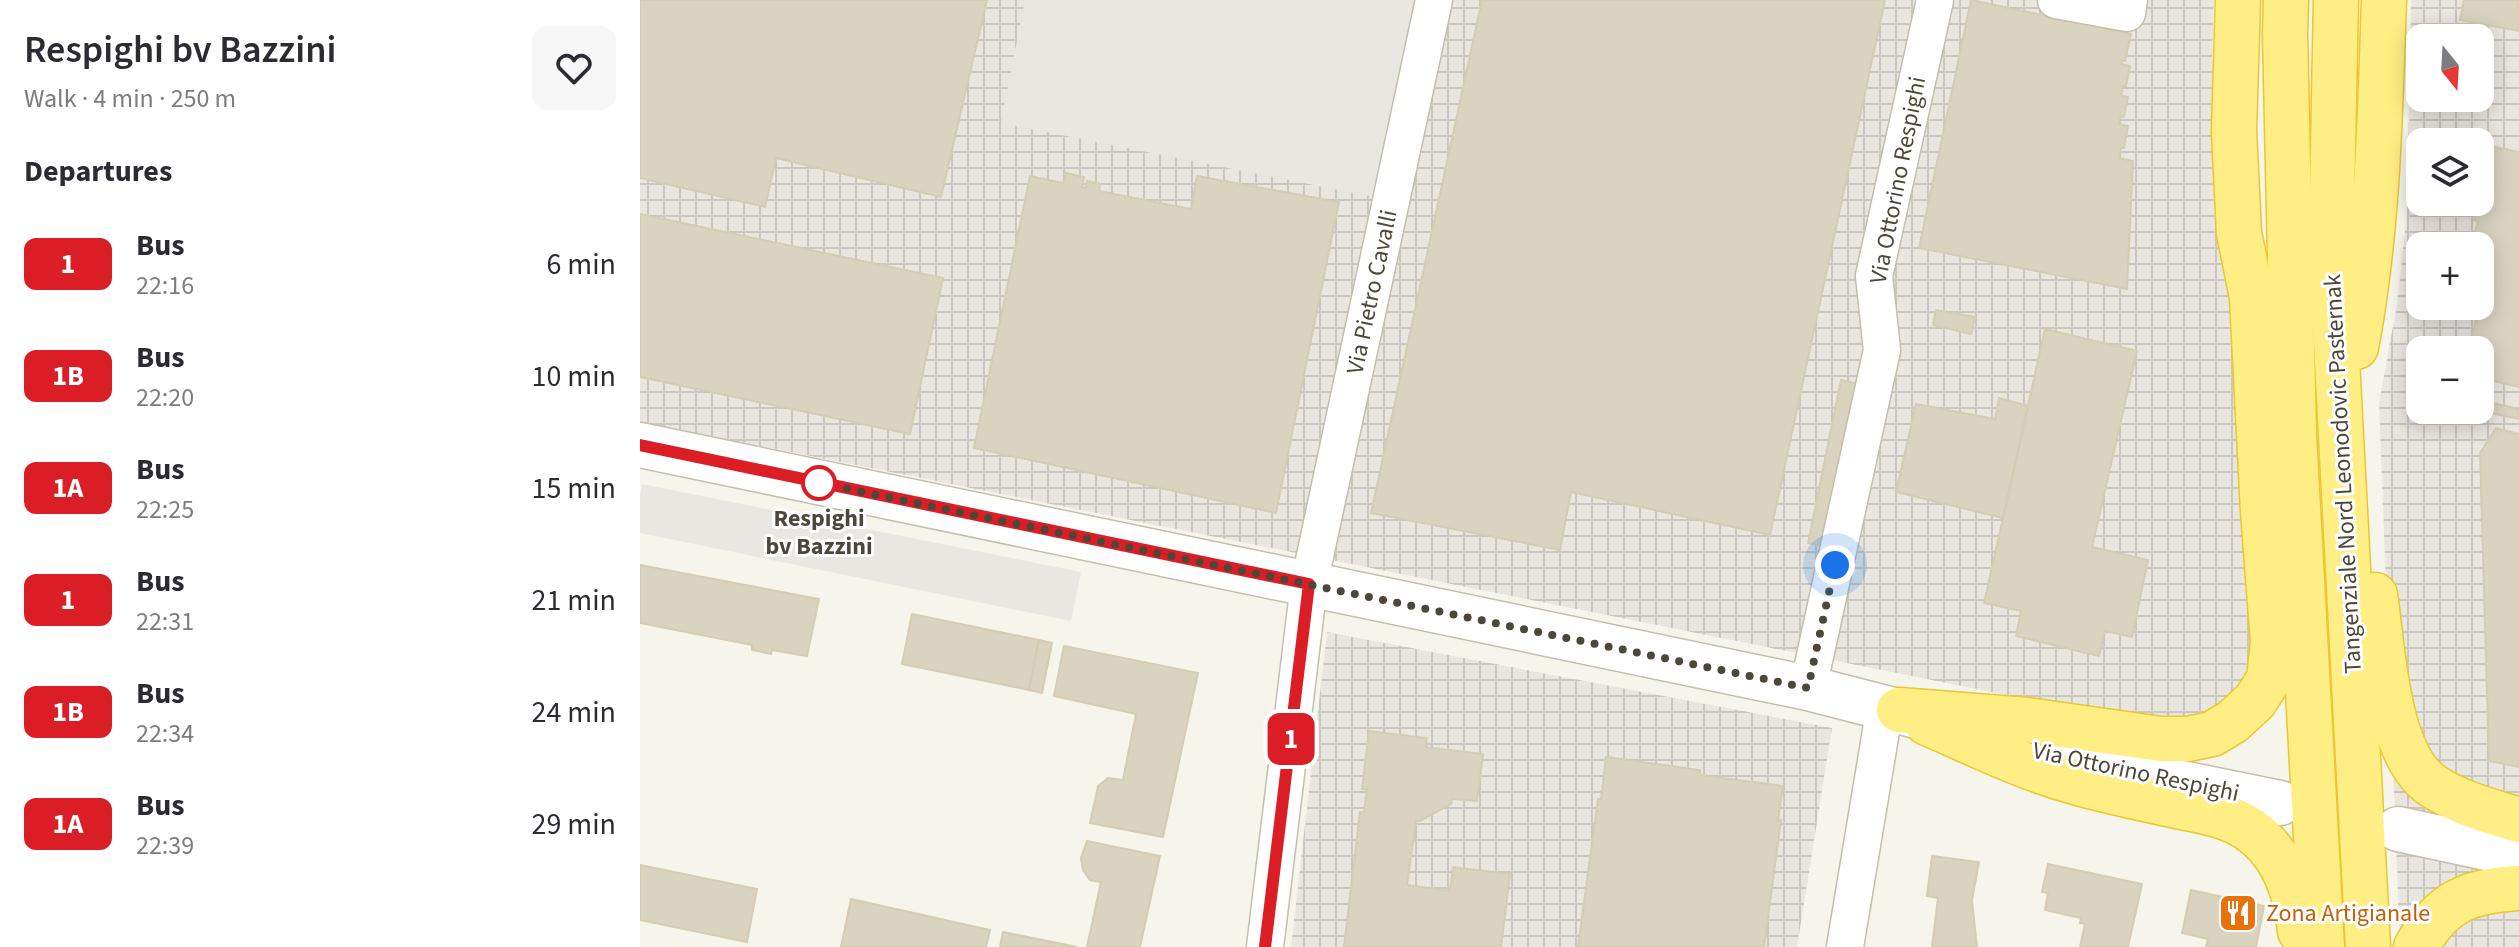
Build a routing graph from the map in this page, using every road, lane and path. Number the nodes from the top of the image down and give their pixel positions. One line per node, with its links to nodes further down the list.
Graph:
1 (1434, 0): 12 (street, Via Pietro Cavalli)
2 (1935, 0): 13 (street, Via Ottorino Respighi)
3 (2056, 0): 4 (street)
4 (2129, 0)
5 (2286, 0): 10 (highway, Tangenziale Nord Leonodovic Pasternak)
6 (2336, 0): 9 (highway, Tangenziale Nord Leonodovic Pasternak)
7 (2384, 0): 9 (highway)
8 (2238, 7): 10 (highway); 14 (highway)
9 (2341, 420): 16 (highway); 24 (highway, Tangenziale Nord Leonodovic Pasternak)
10 (2294, 435): 23 (highway, Tangenziale Nord Leonodovic Pasternak)
11 (640, 445): 12 (street, Via Ottorino Respighi)
12 (1309, 584): 13 (street, Via Ottorino Respighi); 20 (street, Via Pietro Cavalli)
13 (1808, 688): 14 (street, Via Ottorino Respighi)
14 (1892, 709): 15 (street, Via Ottorino Respighi); 21 (street); 22 (highway)
15 (2280, 803)
16 (2519, 820)
17 (2398, 829): 18 (street)
18 (2519, 855)
19 (2519, 888): 25 (highway)
20 (1265, 947)
21 (1845, 947)
22 (2302, 947)
23 (2322, 947)
24 (2368, 947)
25 (2416, 947)

